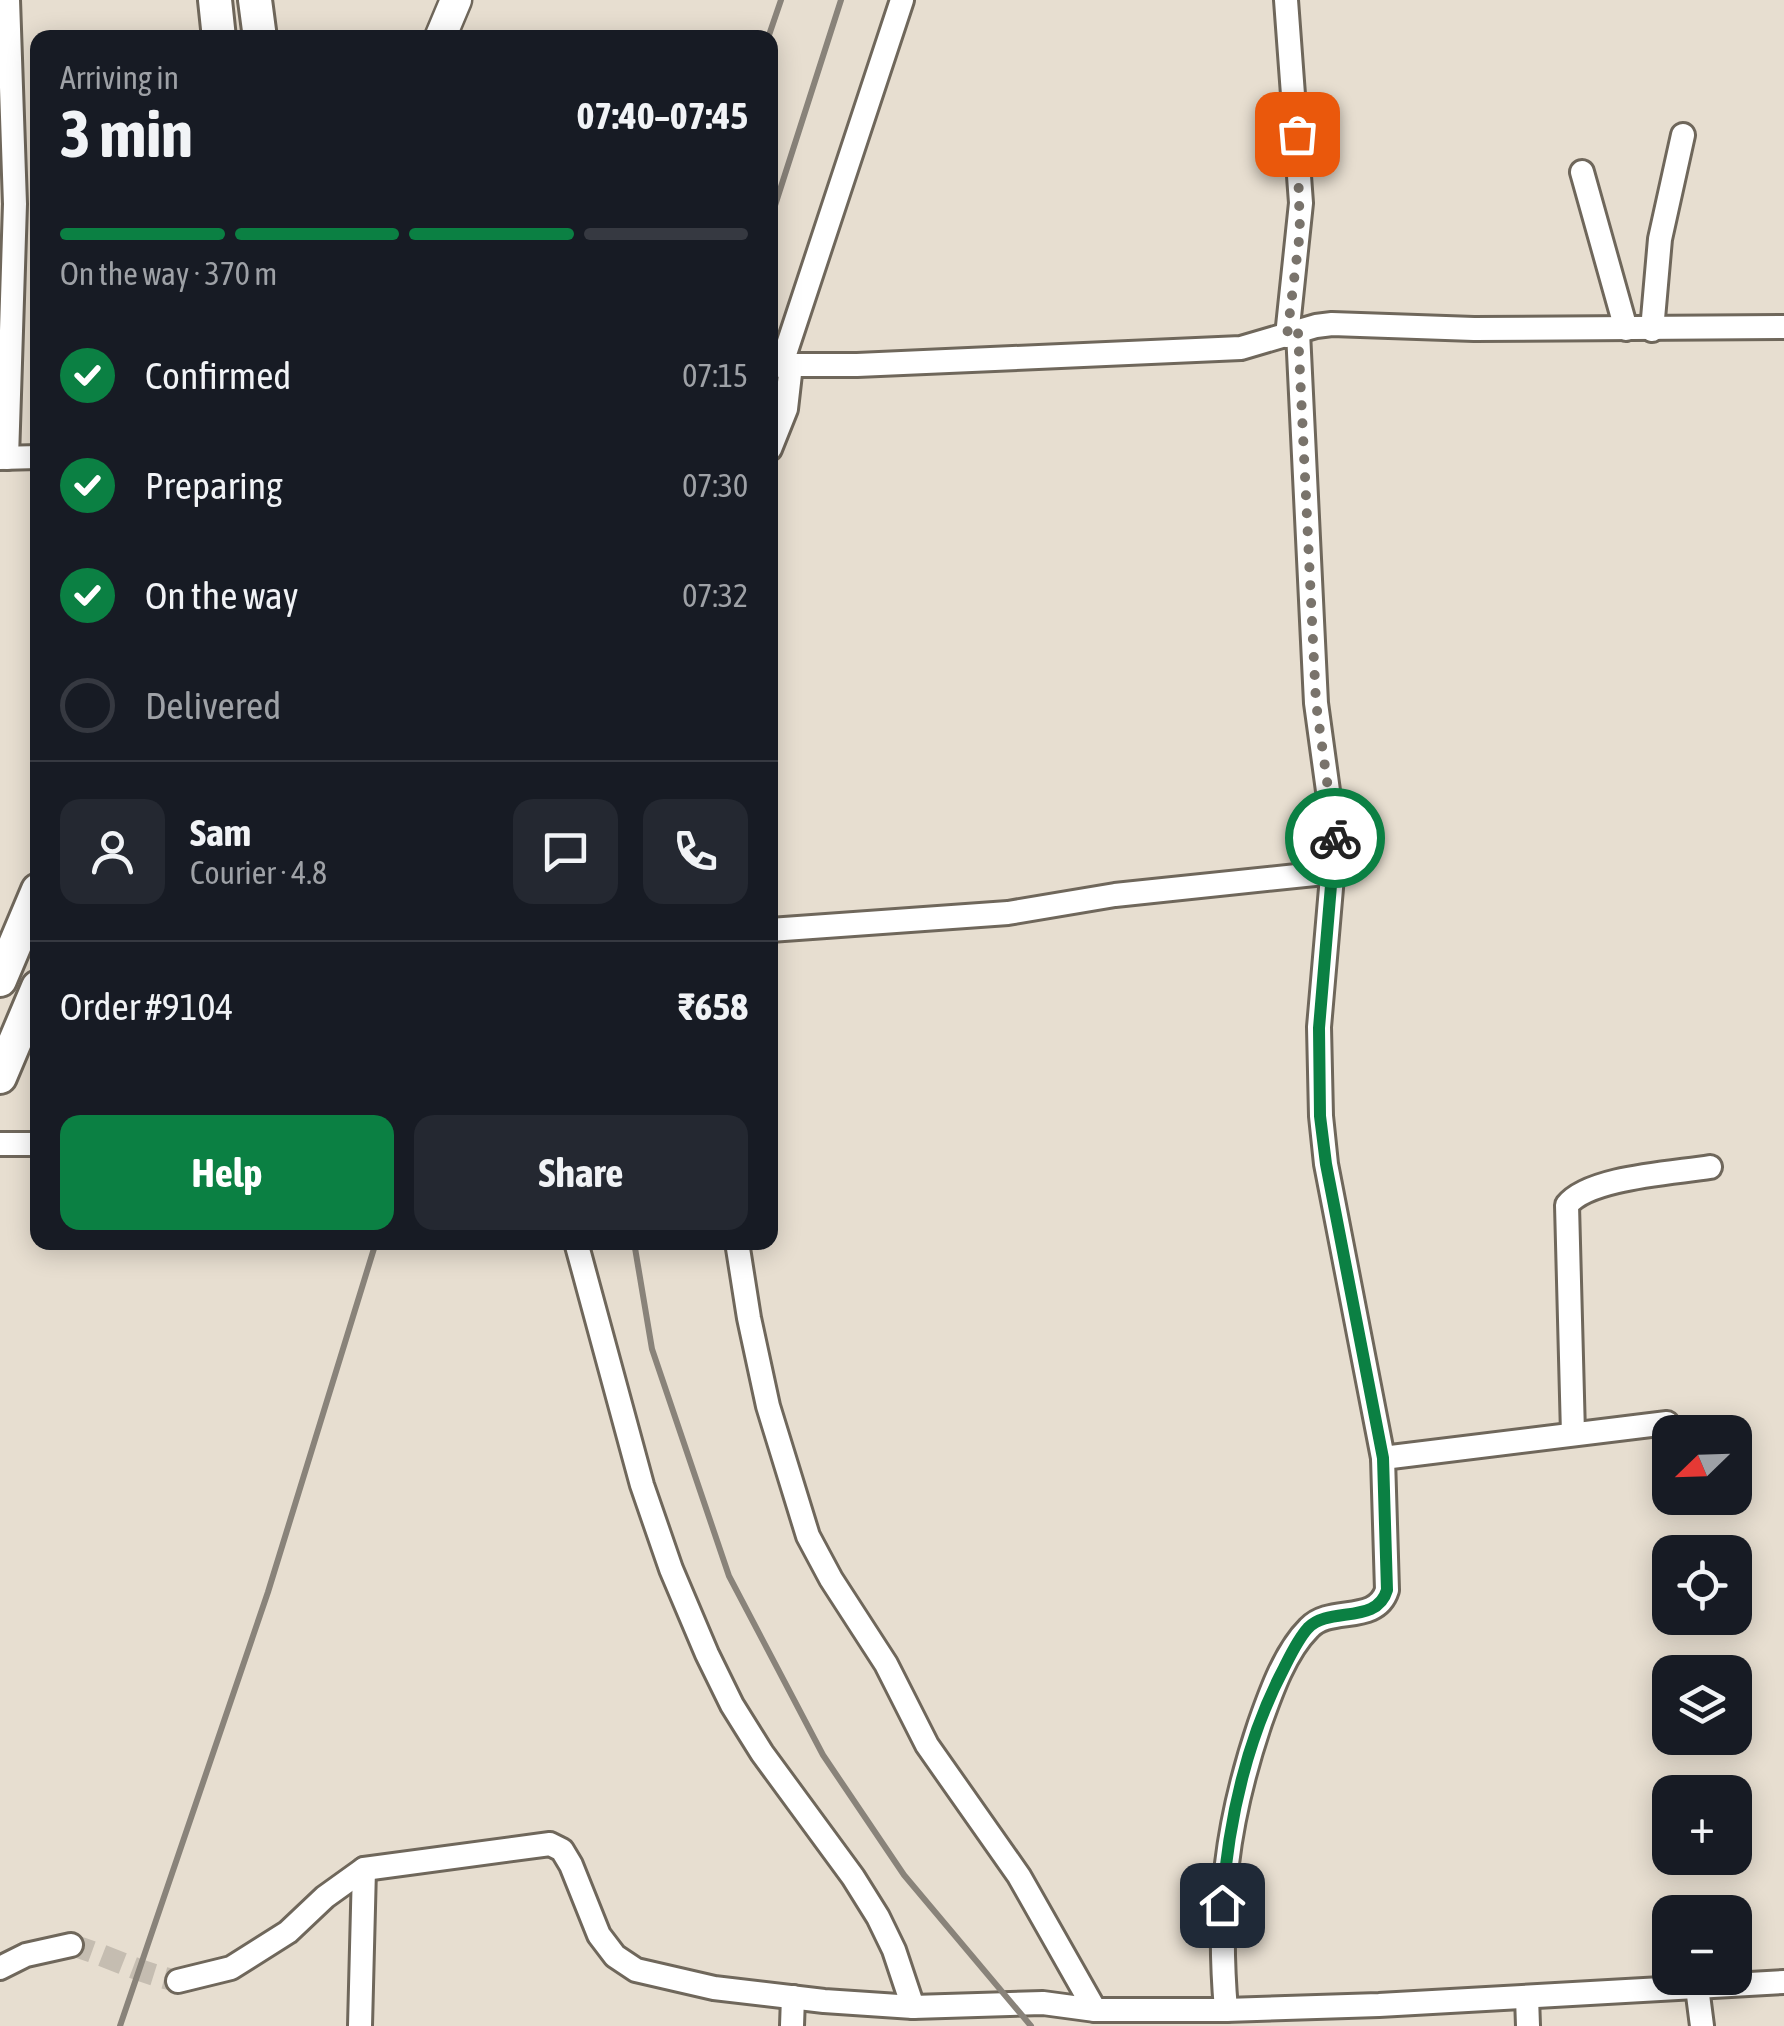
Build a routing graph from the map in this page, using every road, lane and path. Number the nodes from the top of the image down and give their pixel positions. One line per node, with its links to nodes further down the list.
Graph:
1 (8, 0): 10 (street)
2 (214, 0): 7 (highway)
3 (255, 0): 8 (highway)
4 (456, 0): 9 (main road)
5 (902, 0): 18 (street)
6 (1286, 0): 17 (street)
7 (218, 30)
8 (259, 30)
9 (443, 30)
10 (6, 114): 13 (street)
11 (1683, 135): 16 (street)
12 (1582, 172): 15 (street)
13 (6, 310): 21 (street)
14 (1784, 327): 16 (street)
15 (1626, 330): 16 (street); 17 (street)
16 (1652, 330)
17 (1292, 334): 18 (street); 22 (street)
18 (781, 365): 19 (street)
19 (778, 429)
20 (30, 457): 21 (street)
21 (3, 458)
22 (1334, 872): 24 (street); 35 (street)
23 (30, 909): 25 (highway)
24 (778, 929)
25 (0, 980)
26 (30, 1005): 27 (highway)
27 (0, 1077)
28 (0, 1144): 29 (street)
29 (30, 1144)
30 (1710, 1166): 34 (street)
31 (578, 1250): 46 (street)
32 (739, 1250): 47 (street)
33 (1652, 1425): 34 (street)
34 (1573, 1434): 35 (street)
35 (1383, 1458): 48 (street)
36 (364, 1869): 39 (street); 45 (street); 49 (street)
37 (71, 1945): 38 (street)
38 (0, 1968)
39 (178, 1981)
40 (1784, 1982): 41 (street)
41 (1752, 1984)
42 (1652, 1989): 44 (street)
43 (1698, 1995): 52 (street)
44 (1527, 1996): 48 (street); 51 (street)
45 (793, 1997): 46 (street); 50 (street)
46 (913, 2007): 47 (street)
47 (1094, 2010): 48 (street)
48 (1226, 2010)
49 (360, 2026)
50 (792, 2026)
51 (1528, 2026)
52 (1702, 2026)

